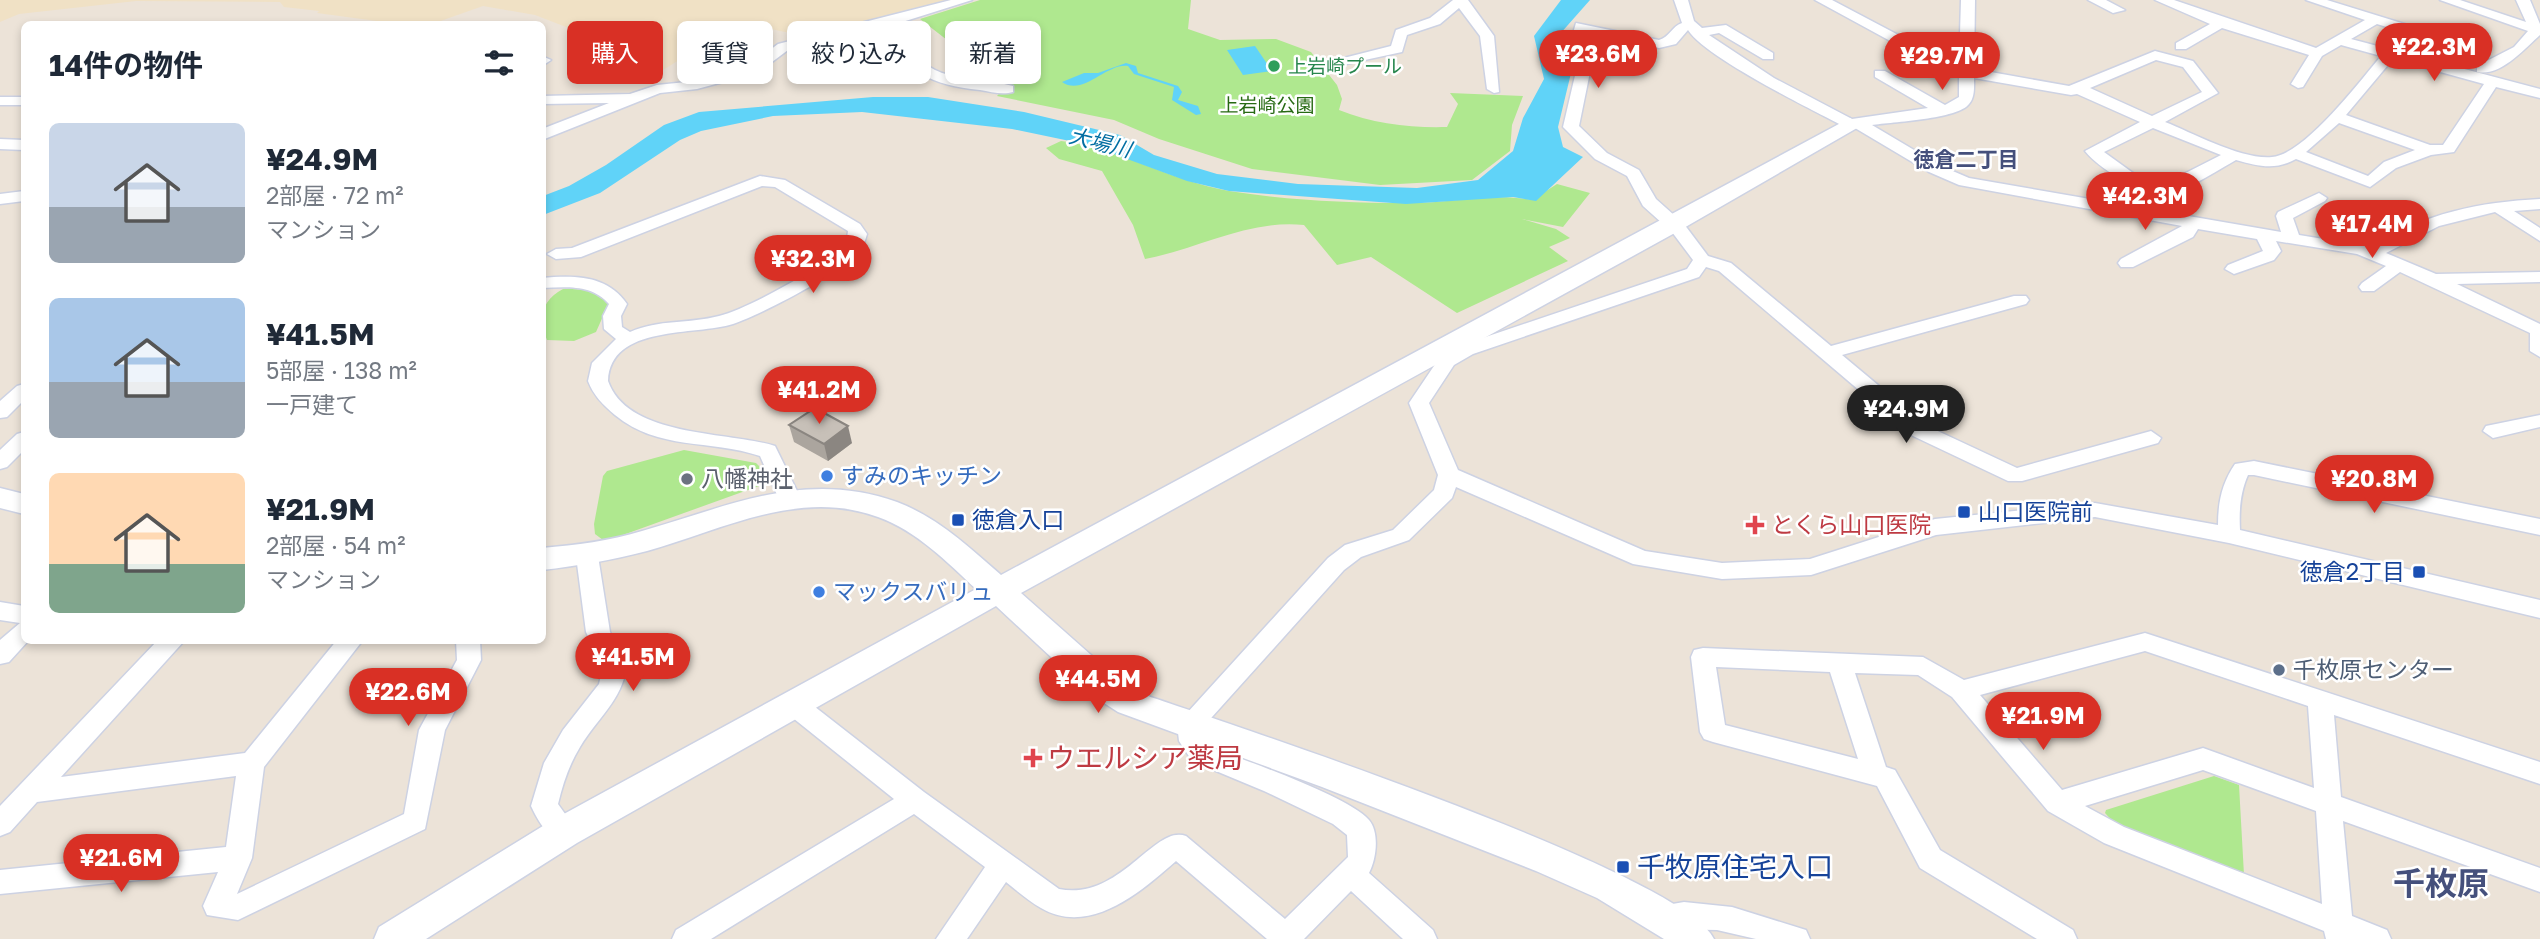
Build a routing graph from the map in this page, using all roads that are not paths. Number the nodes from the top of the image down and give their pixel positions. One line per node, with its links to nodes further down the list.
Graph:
1 (965, 0): 13 (street)
2 (1681, 0): 15 (street)
3 (1822, 0): 24 (street)
4 (1968, 0): 24 (street)
5 (2095, 0): 10 (street)
6 (2162, 0): 14 (street)
7 (2314, 0): 12 (street)
8 (2446, 0): 11 (street)
9 (1464, 1): 23 (street); 30 (street)
10 (2118, 10)
11 (2533, 18): 27 (street)
12 (2375, 20): 16 (street); 19 (street)
13 (892, 21)
14 (2221, 23): 18 (street); 20 (street)
15 (1694, 29): 22 (street); 40 (street); 55 (street)
16 (2337, 40): 20 (street); 21 (street)
17 (787, 46): 33 (street)
18 (2181, 46)
19 (2474, 50)
20 (2317, 53): 28 (street)
21 (2389, 55): 27 (street); 38 (street)
22 (1768, 56)
23 (1323, 65)
24 (1966, 72): 31 (street); 37 (street)
25 (1880, 74): 37 (street)
26 (931, 75): 29 (street)
27 (2487, 75): 32 (street); 45 (street)
28 (2298, 84)
29 (1008, 89)
30 (1494, 89)
31 (2081, 90): 39 (street); 39 (street)
32 (2540, 94)
33 (636, 98): 34 (street); 41 (street)
34 (546, 100)
35 (0, 101): 36 (street)
36 (21, 101)
37 (1942, 110): 40 (street)
38 (2337, 117): 45 (street); 46 (street)
39 (2154, 120): 47 (street); 47 (street)
40 (1854, 124): 54 (street); 55 (street)
41 (546, 133)
42 (0, 144): 43 (street)
43 (21, 145)
44 (21, 146): 48 (street)
45 (2429, 150): 46 (street)
46 (2294, 153): 47 (street)
47 (2233, 155)
48 (0, 156)
49 (21, 196): 51 (street)
50 (2319, 198): 58 (street)
51 (0, 199)
52 (2540, 204): 53 (street)
53 (2497, 206): 57 (street); 59 (street)
54 (2189, 223): 56 (street); 62 (street)
55 (1674, 224): 61 (street); 89 (street)
56 (2264, 235): 58 (street); 64 (street)
57 (2540, 236)
58 (2292, 239): 59 (street)
59 (2375, 253): 63 (street)
60 (556, 254): 71 (street)
61 (1702, 260): 73 (street); 81 (street)
62 (2127, 263)
63 (2399, 264): 65 (street); 68 (street)
64 (2234, 269)
65 (2433, 279): 66 (street); 70 (street)
66 (2536, 280)
67 (546, 283): 71 (street)
68 (2368, 287)
69 (2020, 300): 73 (street)
70 (2539, 331): 72 (street)
71 (628, 339): 82 (street)
72 (2540, 351)
73 (1829, 353): 78 (street)
74 (21, 393): 75 (street)
75 (0, 412)
76 (2540, 422): 77 (street)
77 (2493, 431)
78 (2151, 438)
79 (21, 442): 80 (street)
80 (0, 462)
81 (1449, 475): 86 (street); 102 (street)
82 (789, 497): 87 (street); 89 (street)
83 (0, 498): 84 (street)
84 (21, 503)
85 (2540, 527): 86 (street)
86 (2229, 535): 90 (street)
87 (587, 556): 88 (street); 111 (street)
88 (546, 559)
89 (997, 592): 101 (street); 102 (street)
90 (2540, 609)
91 (0, 611): 92 (street)
92 (21, 614)
93 (21, 634): 97 (street)
94 (169, 644): 106 (street)
95 (348, 644): 103 (street)
96 (468, 644): 112 (street)
97 (0, 655)
98 (1839, 662): 99 (street); 105 (street); 105 (street)
99 (1961, 690): 100 (street); 108 (street)
100 (2320, 700): 104 (street); 109 (street)
101 (792, 703): 107 (street); 111 (street)
102 (1190, 724): 114 (street); 117 (street)
103 (252, 763): 106 (street); 112 (street)
104 (2540, 773)
105 (1876, 775): 125 (street)
106 (30, 792): 110 (street)
107 (915, 800): 113 (street); 120 (street)
108 (2057, 803): 109 (street); 118 (street)
109 (2330, 803): 115 (street); 118 (street)
110 (0, 824)
111 (564, 832): 119 (street)
112 (238, 858): 116 (street)
113 (1002, 865): 114 (street); 121 (street)
114 (1352, 875): 122 (street)
115 (2540, 880)
116 (0, 881)
117 (1665, 916): 123 (street); 124 (street)
118 (2339, 932): 126 (street)
119 (393, 939)
120 (686, 939)
121 (950, 939)
122 (1423, 939)
123 (1695, 939)
124 (1796, 939)
125 (2063, 939)
126 (2377, 939)

